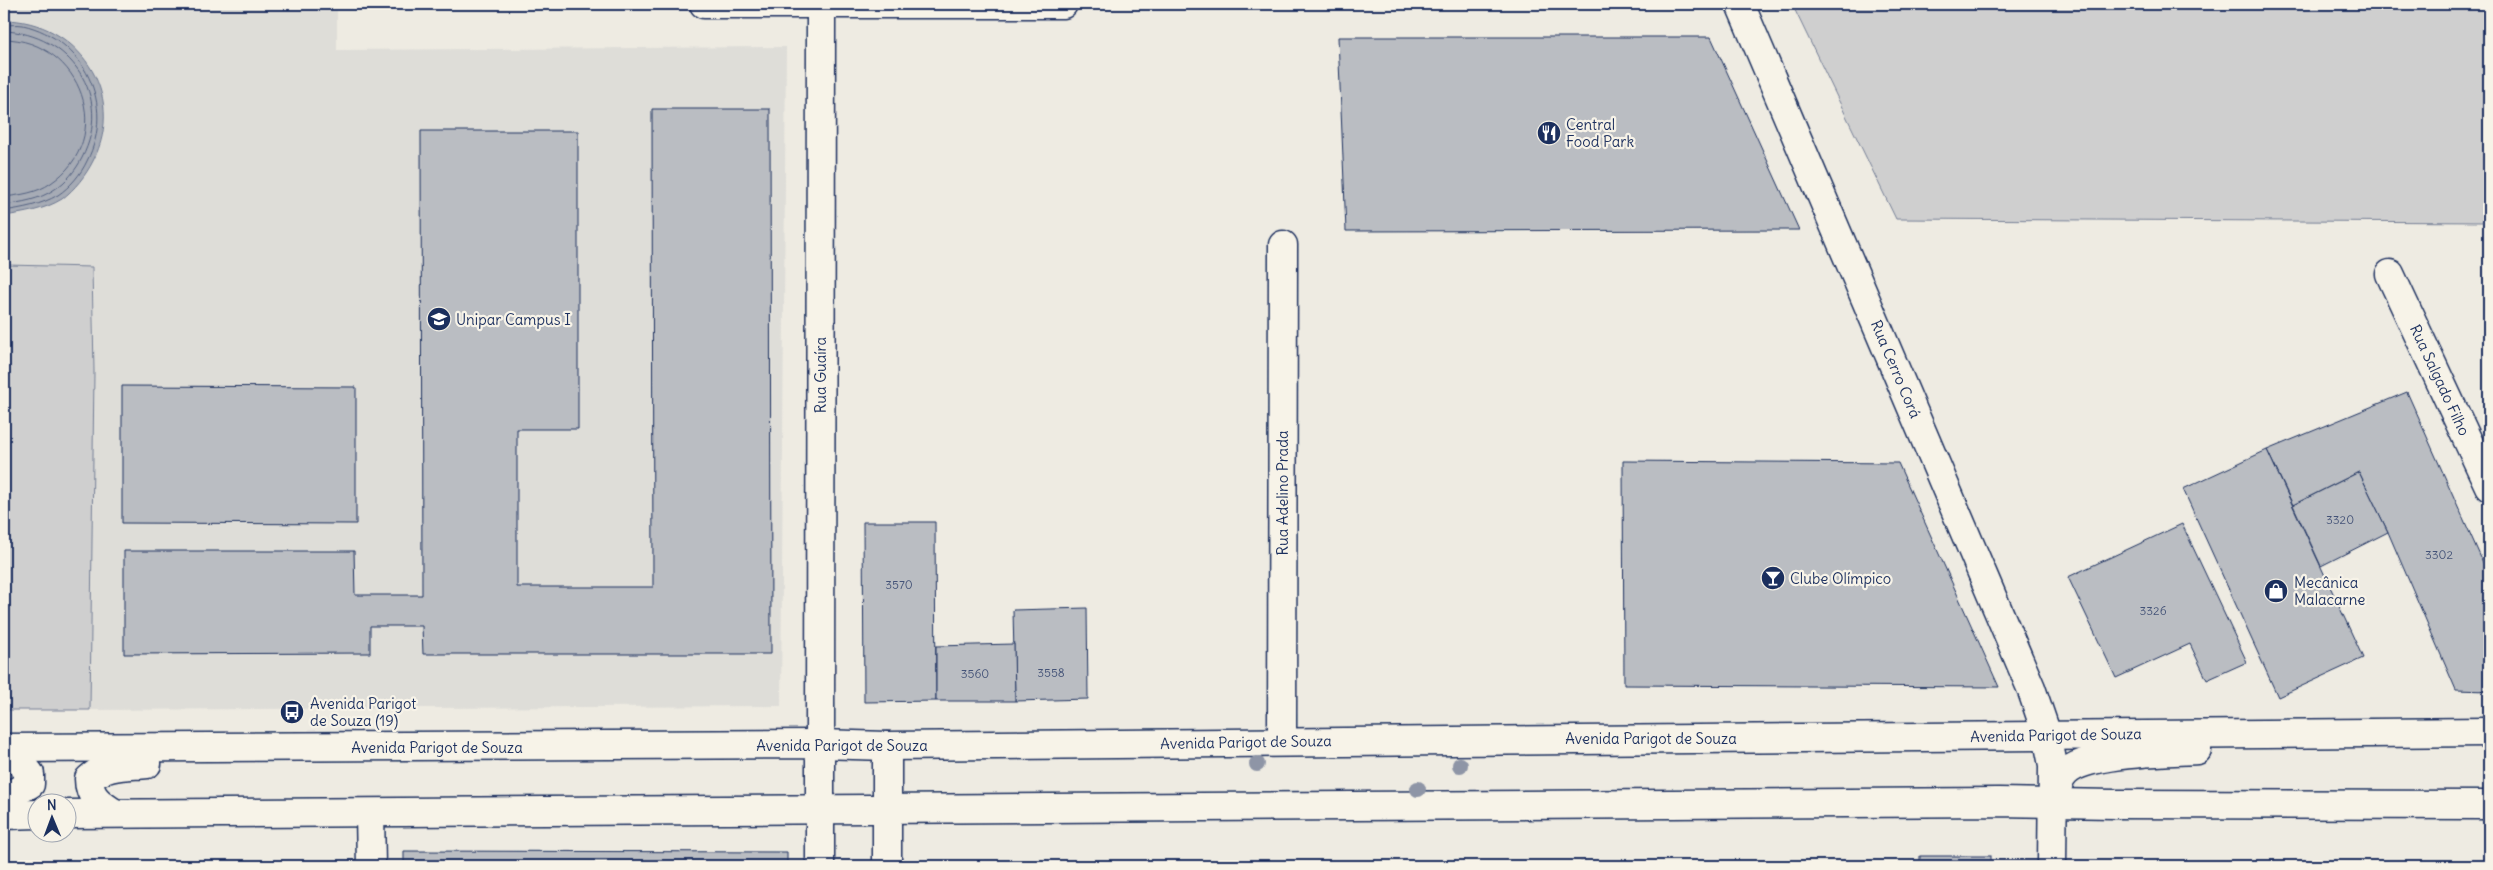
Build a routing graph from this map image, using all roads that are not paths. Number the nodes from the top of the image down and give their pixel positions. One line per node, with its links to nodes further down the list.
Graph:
1 (704, 4): 4 (main road)
2 (1063, 4): 4 (main road)
3 (1740, 4): 10 (main road, Rua Cerro Corá)
4 (821, 5): 12 (main road, Rua Guaíra)
5 (1283, 245): 11 (main road, Rua Adelino Prada)
6 (2390, 274): 7 (main road, Rua Salgado Filho)
7 (2489, 486)
8 (2489, 732): 9 (main road, Avenida Parigot de Souza)
9 (2312, 733): 10 (main road, Avenida Parigot de Souza); 18 (main road)
10 (2047, 735): 11 (main road, Avenida Parigot de Souza); 18 (main road, Rua Cerro Corá)
11 (1282, 741): 13 (main road, Avenida Parigot de Souza)
12 (820, 744): 13 (main road, Avenida Parigot de Souza); 15 (main road, Avenida Parigot de Souza); 20 (main road, Rua Guaíra)
13 (887, 746): 21 (main road)
14 (4, 748): 15 (main road, Avenida Parigot de Souza)
15 (300, 748): 22 (main road)
16 (4, 753): 17 (main road)
17 (4, 798)
18 (2054, 803): 19 (main road); 21 (main road); 30 (main road)
19 (2489, 805)
20 (820, 810): 21 (main road); 23 (main road); 28 (main road)
21 (886, 810): 29 (main road)
22 (114, 813): 23 (main road); 25 (main road)
23 (370, 813): 27 (main road)
24 (28, 814): 26 (main road)
25 (78, 814)
26 (4, 815)
27 (371, 866)
28 (820, 866)
29 (886, 866)
30 (2052, 866)

